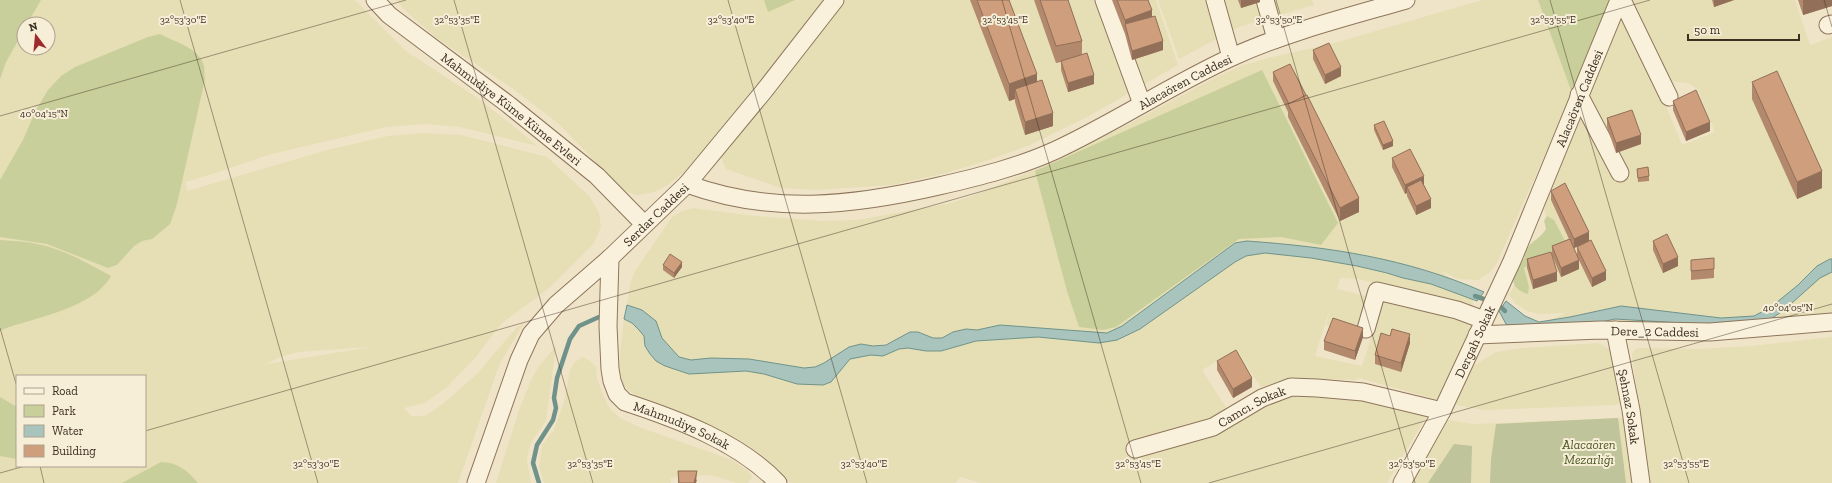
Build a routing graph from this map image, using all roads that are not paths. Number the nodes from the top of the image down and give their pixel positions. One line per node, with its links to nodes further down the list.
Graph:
1 (375, 0): 17 (street, Mahmudiye Küme Küme Evleri)
2 (835, 0): 15 (street)
3 (1104, 0): 12 (street)
4 (1215, 0): 9 (street)
5 (1265, 0): 8 (street)
6 (1406, 0): 8 (street, Alacaören Caddesi)
7 (1620, 0): 10 (street, Alacaören Caddesi); 11 (street)
8 (1276, 39): 9 (street, Alacaören Caddesi)
9 (1231, 58): 12 (street, Alacaören Caddesi)
10 (1579, 95): 13 (street); 16 (street, Alacaören Caddesi)
11 (1669, 97)
12 (1142, 104): 14 (street, Alacaören Caddesi)
13 (1620, 173)
14 (971, 179): 15 (street, Serdar Caddesi)
15 (687, 184): 17 (street, Serdar Caddesi)
16 (1539, 197): 20 (street, Dergah Sokak)
17 (644, 224): 18 (street, Serdar Caddesi)
18 (610, 258): 25 (street, Serdar Caddesi); 26 (street, Mahmudiye Sokak)
19 (1832, 322): 22 (street, Dere_2 Caddesi)
20 (1482, 324): 21 (street); 22 (street, Dere_2 Caddesi); 23 (street, Dergah Sokak)
21 (1366, 329)
22 (1616, 330): 28 (street, Şehnaz Sokak)
23 (1442, 411): 24 (street, Camcı. Sokak); 27 (street, Dergah Sokak)
24 (1135, 449)
25 (476, 483)
26 (778, 483)
27 (1402, 483)
28 (1641, 483)

